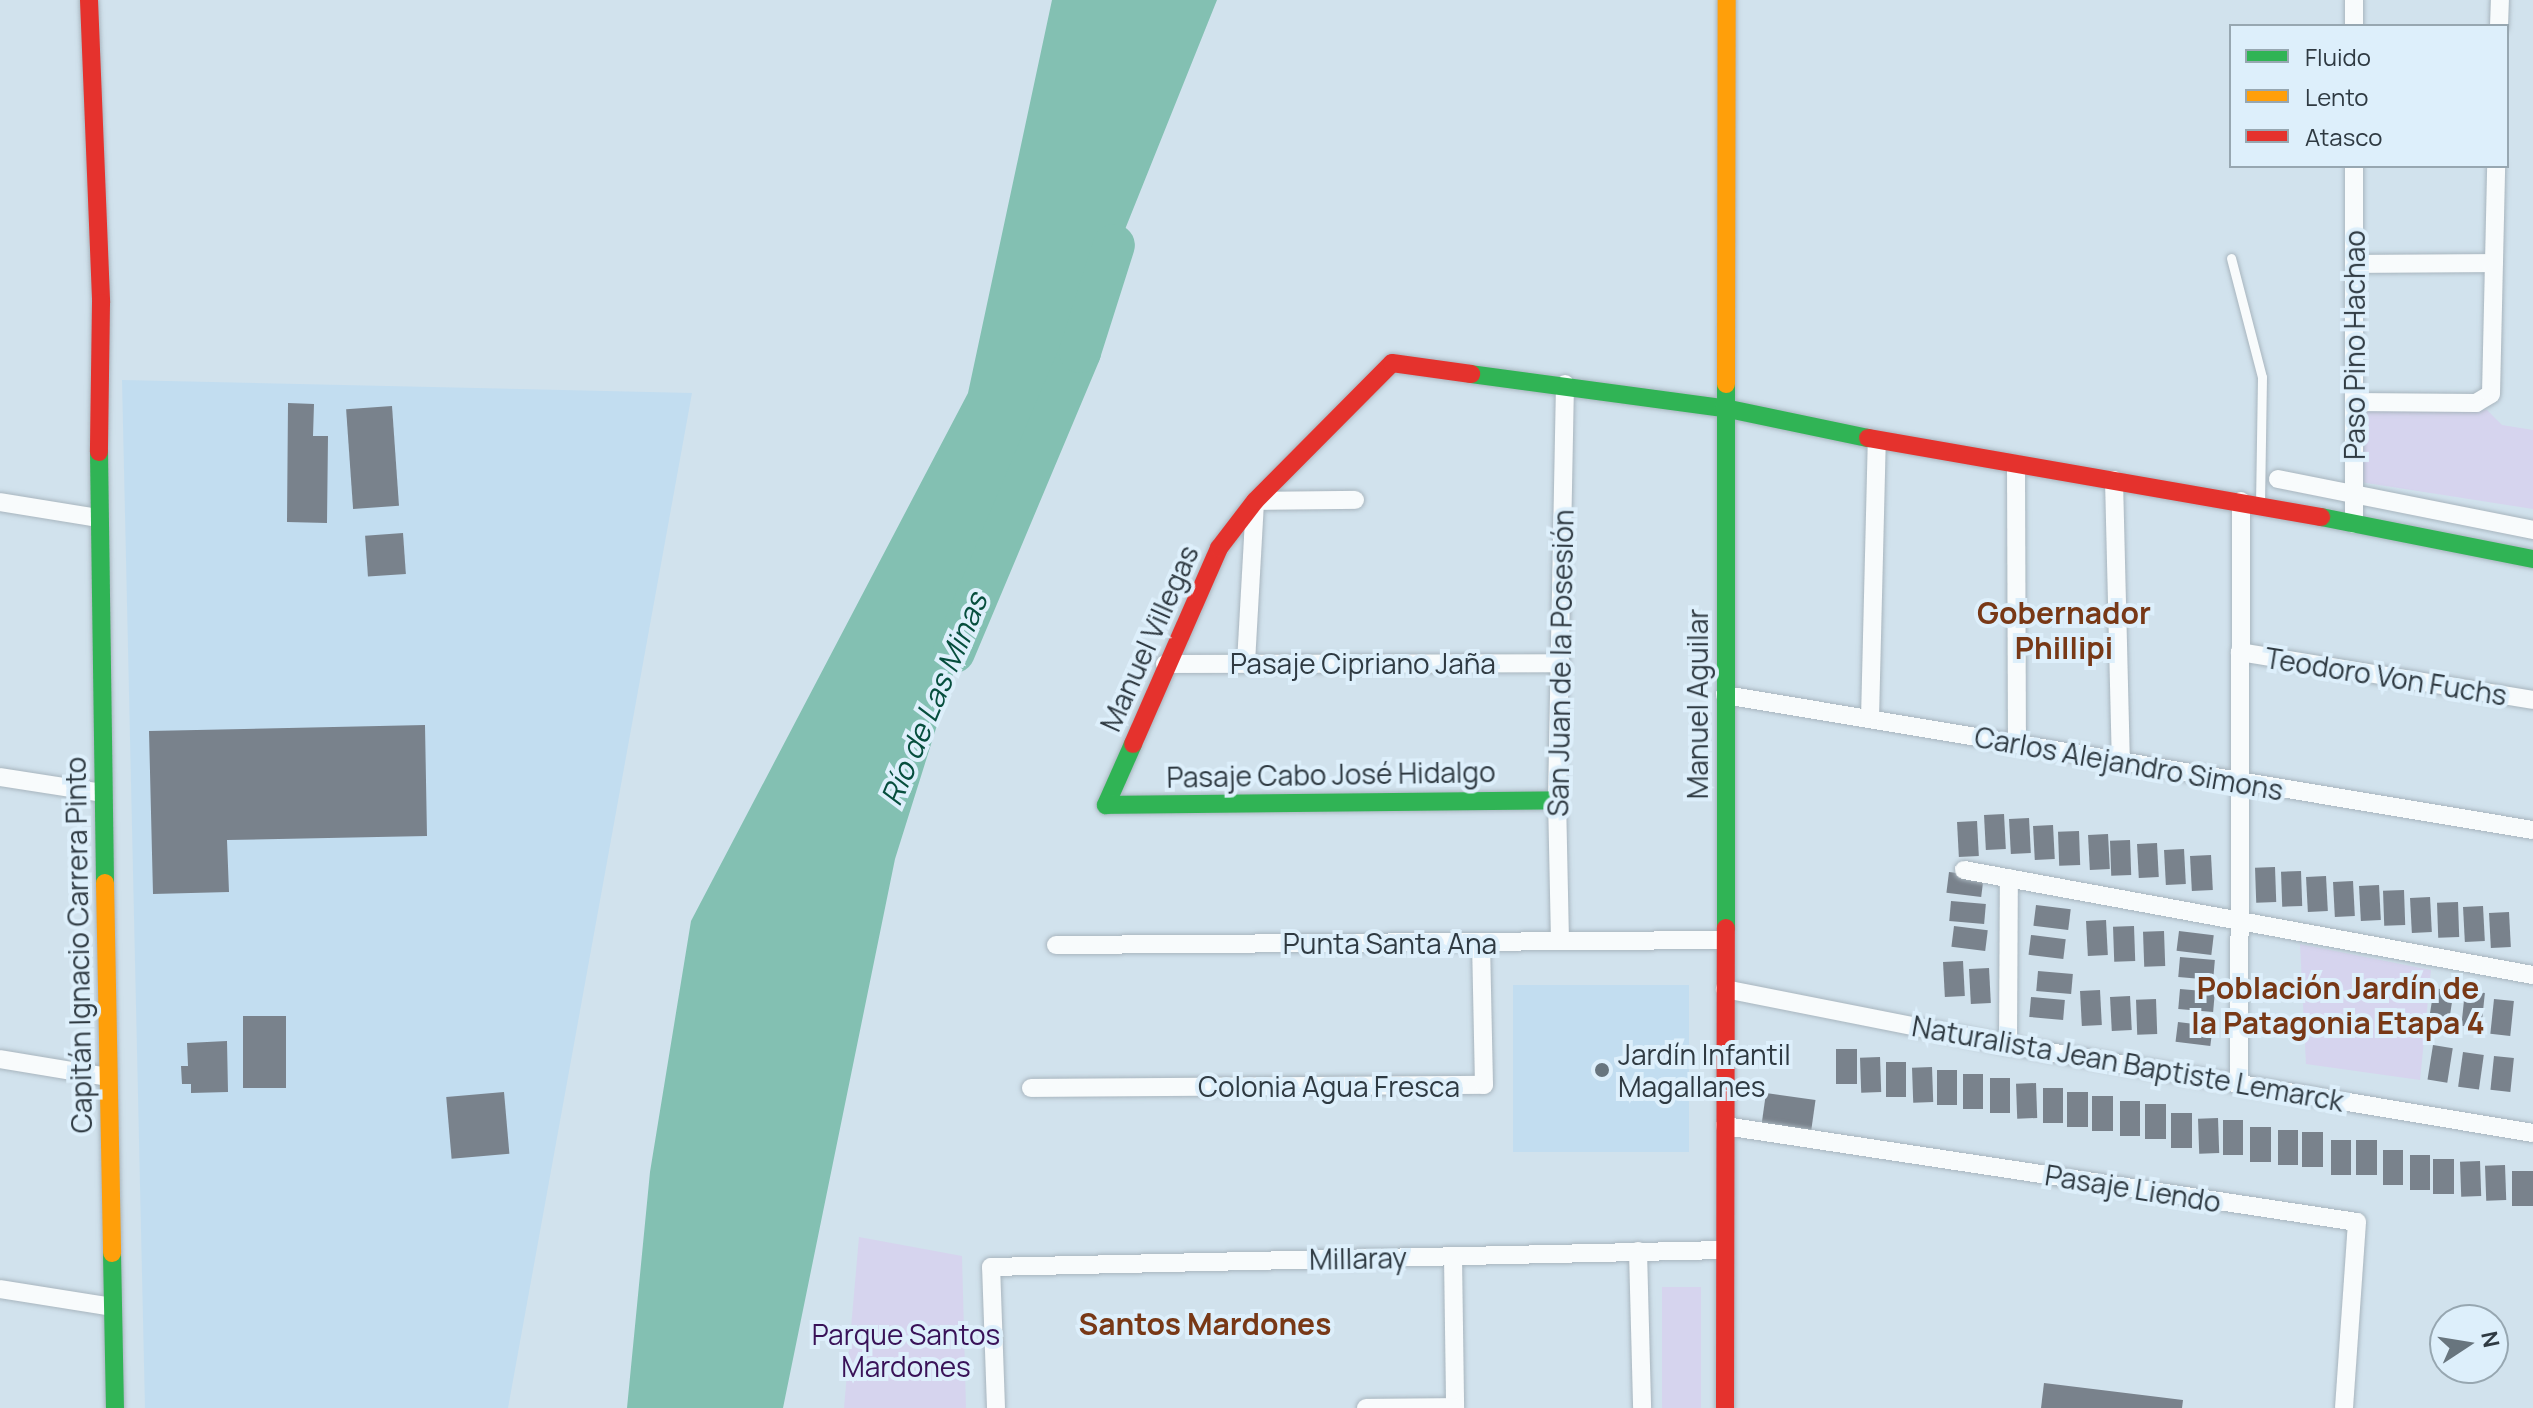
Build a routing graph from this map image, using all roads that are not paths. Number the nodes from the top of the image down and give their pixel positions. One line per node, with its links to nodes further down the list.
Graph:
1 (89, 0): 24 (street, Capitán Ignacio Carrera Pinto)
2 (1727, 0): 14 (street, Manuel Aguilar)
3 (2354, 0): 5 (street)
4 (2500, 0): 6 (street)
5 (2354, 24)
6 (2499, 24)
7 (2354, 168): 11 (street, Paso Pino Hachao)
8 (2496, 168): 10 (street)
9 (2231, 258): 23 (lane)
10 (2494, 263): 11 (street); 13 (street)
11 (2354, 264): 13 (street, Paso Pino Hachao)
12 (1565, 384): 14 (street); 21 (street, Manuel Villegas); 30 (street, San Juan de la Posesión)
13 (2354, 402): 19 (street, Paso Pino Hachao)
14 (1724, 408): 15 (street); 32 (street, Manuel Aguilar)
15 (1877, 440): 16 (street); 34 (street)
16 (2016, 464): 18 (street); 35 (street)
17 (2278, 479): 19 (street)
18 (2114, 480): 23 (street); 36 (street)
19 (2354, 494): 25 (street, Paso Pino Hachao); 26 (street)
20 (1355, 500): 21 (street)
21 (1255, 501): 29 (street); 31 (street, Manuel Villegas)
22 (0, 502): 24 (street)
23 (2251, 503): 25 (street); 28 (street)
24 (98, 518): 39 (street, Capitán Ignacio Carrera Pinto)
25 (2354, 524): 27 (street)
26 (2533, 530)
27 (2533, 559)
28 (2240, 652): 33 (street, Teodoro Von Fuchs); 38 (street)
29 (1246, 663): 30 (street, Pasaje Cipriano Jaña); 31 (street, Pasaje Cipriano Jaña)
30 (1561, 663): 40 (street, San Juan de la Posesión)
31 (1165, 664): 41 (street, Manuel Villegas)
32 (1725, 695): 34 (street, Carlos Alejandro Simons); 46 (street, Manuel Aguilar)
33 (2533, 700)
34 (1870, 719): 35 (street, Carlos Alejandro Simons)
35 (2017, 744): 36 (street, Carlos Alejandro Simons)
36 (2121, 761): 38 (street, Carlos Alejandro Simons)
37 (0, 777): 39 (street)
38 (2239, 781): 42 (street, Carlos Alejandro Simons); 45 (street)
39 (103, 793): 54 (street, Capitán Ignacio Carrera Pinto)
40 (1557, 800): 41 (street, Pasaje Cabo José Hidalgo); 47 (street, San Juan de la Posesión)
41 (1106, 805)
42 (2533, 830)
43 (1964, 870): 44 (street)
44 (2009, 878): 45 (street); 52 (street)
45 (2239, 923): 50 (street); 55 (street)
46 (1725, 940): 47 (street, Punta Santa Ana); 51 (street, Manuel Aguilar)
47 (1560, 941): 48 (street, Punta Santa Ana)
48 (1481, 943): 49 (street, Punta Santa Ana); 56 (street, Colonia Agua Fresca)
49 (1056, 945)
50 (2533, 975)
51 (1725, 989): 52 (street, Naturalista Jean Baptiste Lemarck); 57 (street, Manuel Aguilar)
52 (2008, 1045): 55 (street, Naturalista Jean Baptiste Lemarck)
53 (0, 1059): 54 (street)
54 (108, 1077): 63 (street, Capitán Ignacio Carrera Pinto)
55 (2239, 1083): 58 (street, Naturalista Jean Baptiste Lemarck)
56 (1031, 1088)
57 (1725, 1126): 59 (street, Manuel Aguilar); 70 (street, Pasaje Liendo)
58 (2533, 1133)
59 (1725, 1250): 60 (street, Millaray); 69 (street, Manuel Aguilar)
60 (1638, 1251): 61 (street, Millaray); 68 (street)
61 (1453, 1256): 65 (street, Millaray); 67 (street)
62 (0, 1289): 63 (street)
63 (113, 1307): 64 (street, Capitán Ignacio Carrera Pinto)
64 (115, 1408)
65 (996, 1408)
66 (1366, 1408): 67 (street)
67 (1455, 1408)
68 (1642, 1408)
69 (1725, 1408)
70 (2344, 1408)

